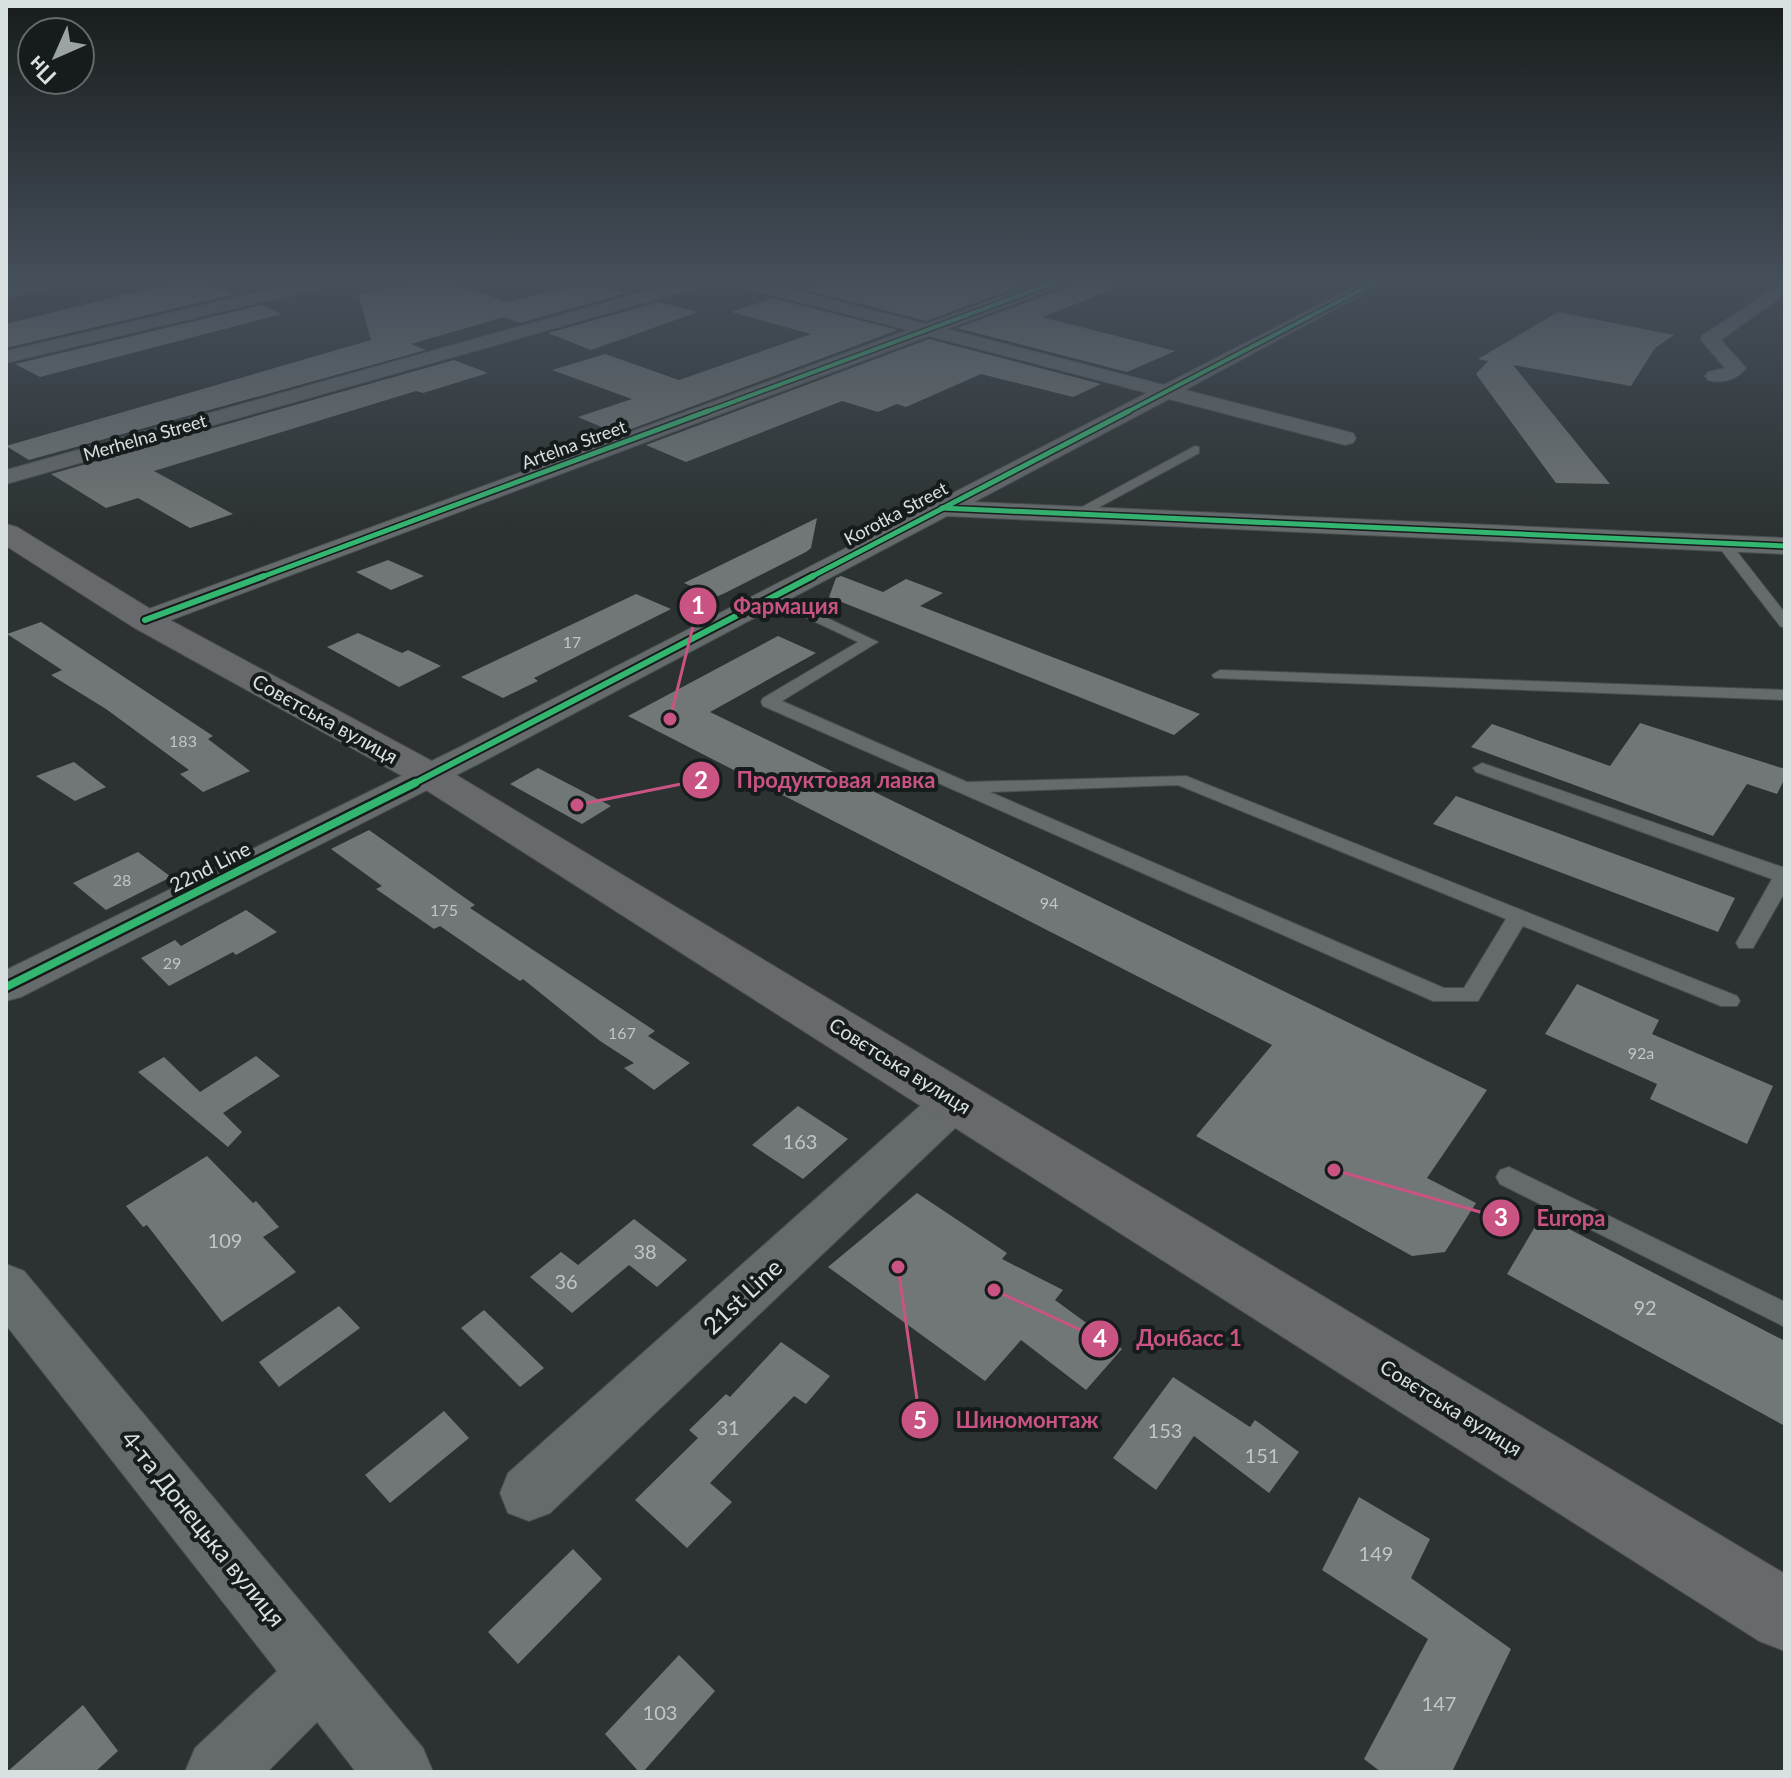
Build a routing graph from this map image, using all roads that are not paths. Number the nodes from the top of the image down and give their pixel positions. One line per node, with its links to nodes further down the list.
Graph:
1 (407, 364): 10 (street, Merhelna Street)
2 (840, 364): 17 (street, Artelna Street)
3 (1060, 364): 7 (street)
4 (1219, 364): 7 (street, Korotka Street)
5 (1732, 364): 6 (street)
6 (1715, 376)
7 (1167, 391): 8 (street); 11 (street, Korotka Street)
8 (1345, 438)
9 (1195, 450): 12 (lane)
10 (6, 477)
11 (939, 508): 12 (street); 16 (street, Korotka Street)
12 (1076, 514): 14 (street)
13 (6, 533): 17 (main road, Совєтська вулиця)
14 (1723, 543): 15 (street); 18 (lane)
15 (1785, 546)
16 (774, 597): 22 (street, Korotka Street); 23 (lane)
17 (145, 620): 22 (main road, Совєтська вулиця)
18 (1785, 623)
19 (1220, 675): 20 (lane)
20 (1785, 695)
21 (1482, 768): 24 (lane)
22 (429, 775): 27 (street, 22nd Line); 29 (main road, Совєтська вулиця)
23 (962, 787): 25 (lane); 25 (lane)
24 (1784, 875): 26 (lane)
25 (1518, 916): 28 (lane)
26 (1746, 943)
27 (6, 987)
28 (1729, 1001)
29 (956, 1100): 33 (street, 21st Line); 34 (main road, Совєтська вулиця)
30 (1509, 1177): 32 (lane)
31 (6, 1286): 35 (street, 4-та Донецька вулиця)
32 (1785, 1315)
33 (529, 1493)
34 (1785, 1615)
35 (320, 1674): 36 (street); 37 (street, 4-та Донецька вулиця)
36 (219, 1772)
37 (399, 1772)

